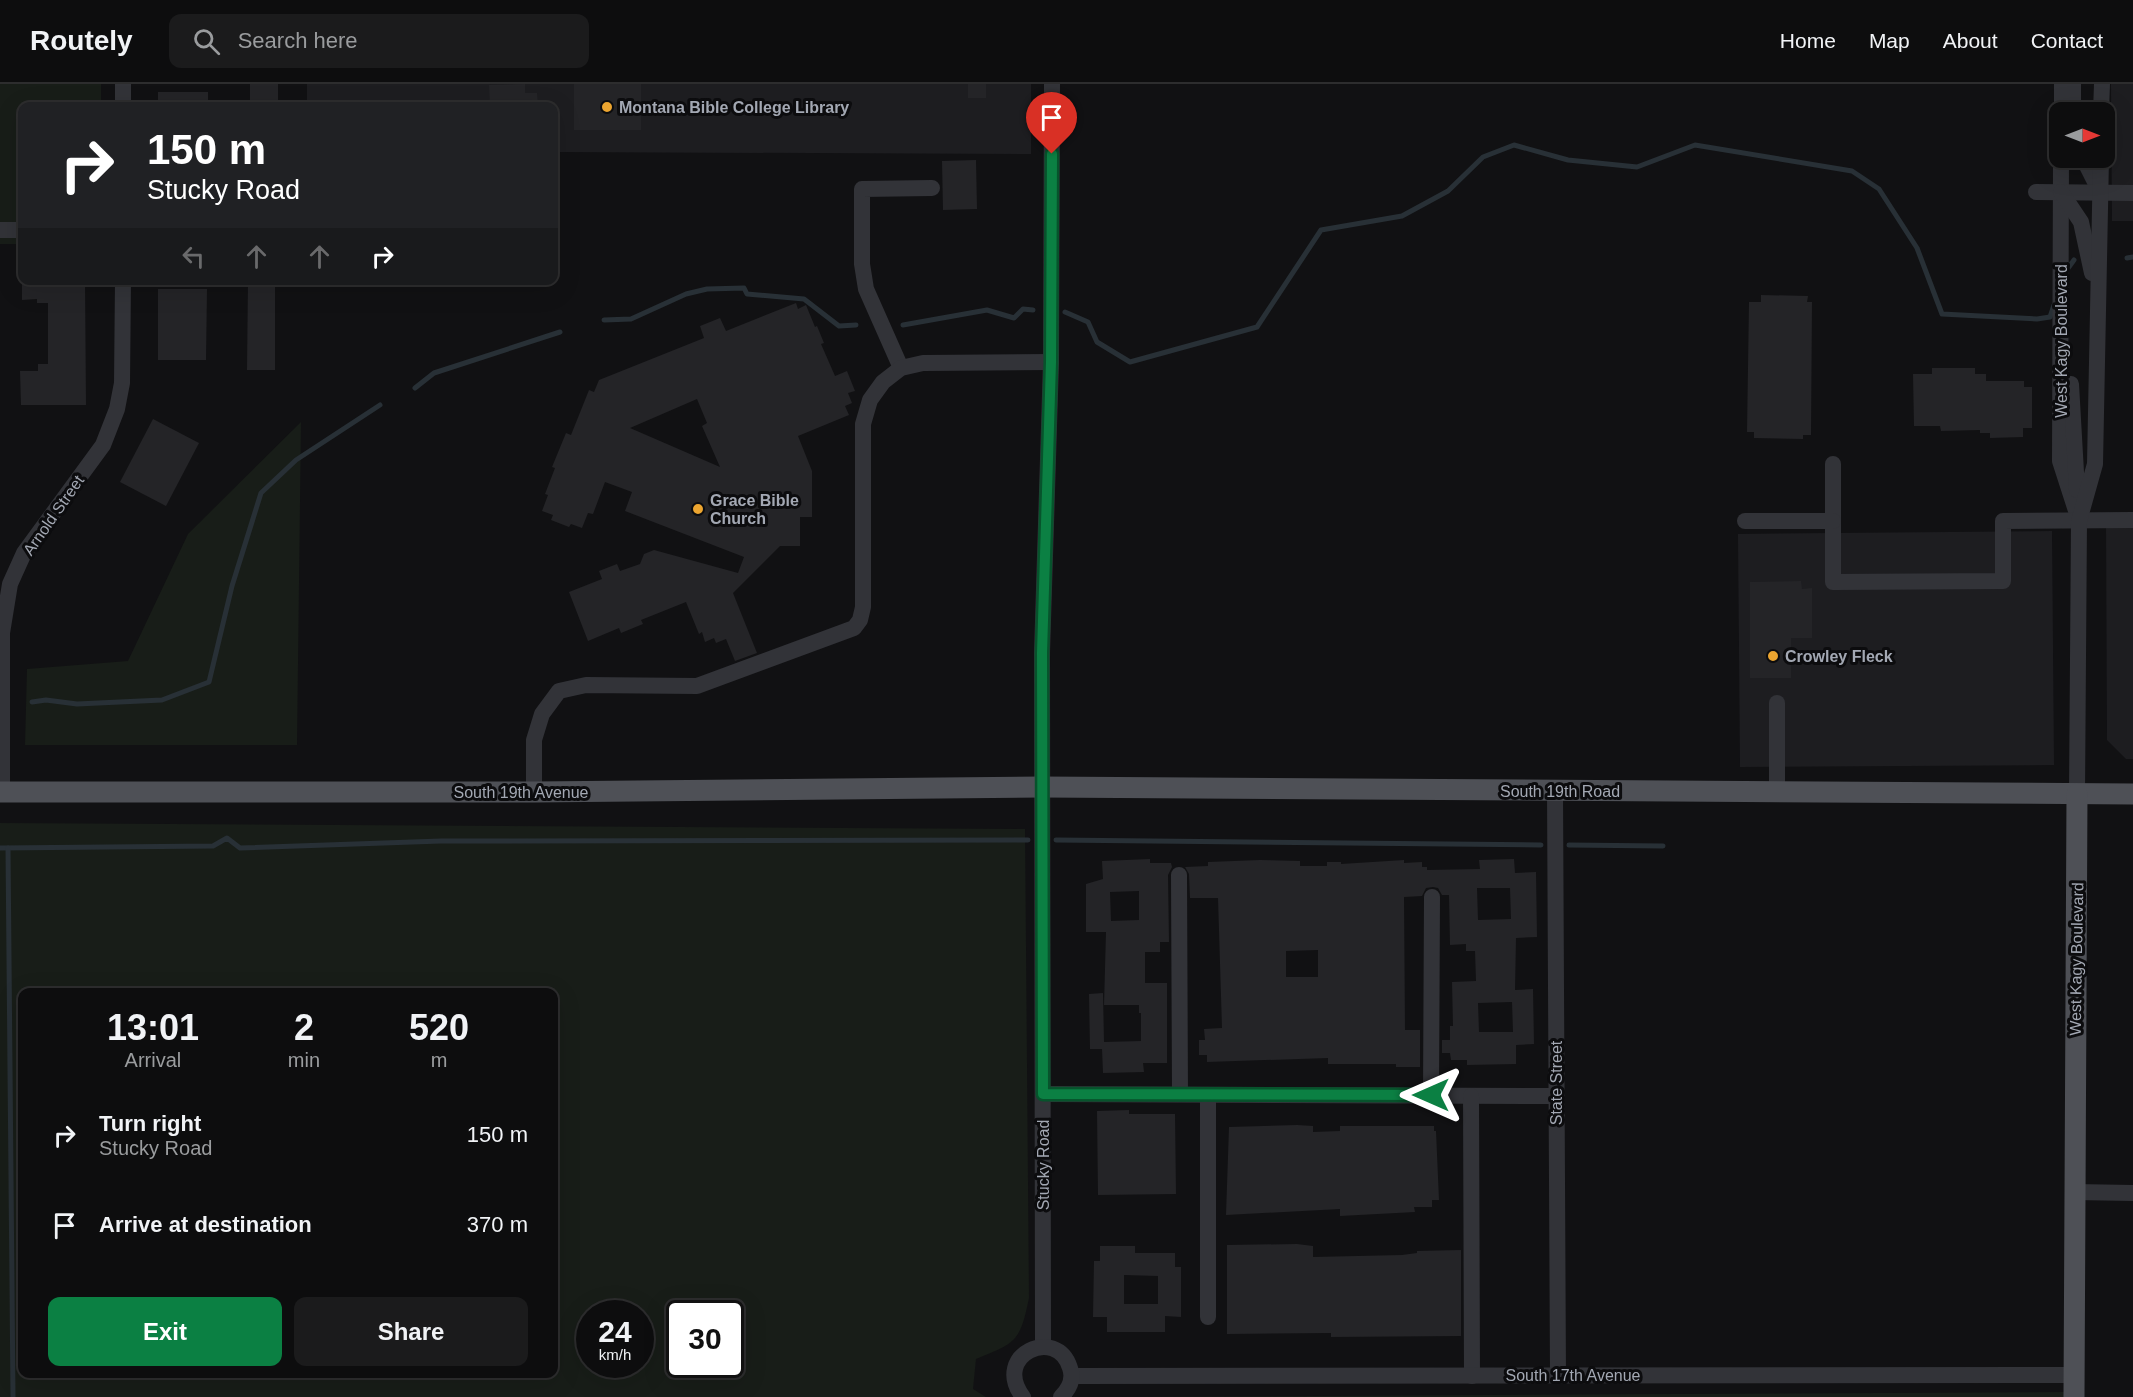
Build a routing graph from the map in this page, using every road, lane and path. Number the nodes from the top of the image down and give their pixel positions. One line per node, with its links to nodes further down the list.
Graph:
1 (123, 84): 6 (street)
2 (1052, 84): 21 (street, Stucky Road)
3 (2062, 84): 7 (street)
4 (2073, 84): 8 (street)
5 (2102, 84): 9 (street)
6 (123, 102)
7 (2062, 102)
8 (2073, 102)
9 (2101, 102)
10 (2061, 168): 15 (street, West Kagy Boulevard)
11 (2088, 168): 16 (street)
12 (2101, 168): 16 (street, West Kagy Boulevard)
13 (932, 188): 22 (street)
14 (2036, 192): 15 (street)
15 (2061, 192): 16 (street); 23 (street); 28 (street, West Kagy Boulevard)
16 (2100, 193): 17 (street); 23 (street, West Kagy Boulevard)
17 (2133, 193)
18 (0, 230): 19 (street)
19 (18, 230)
20 (123, 285): 32 (street, Arnold Street)
21 (1051, 362): 22 (street); 30 (street, Stucky Road)
22 (901, 368): 33 (street)
23 (2096, 397): 28 (street, West Kagy Boulevard)
24 (1833, 464): 27 (street)
25 (2133, 520): 28 (street)
26 (1745, 521): 27 (street)
27 (1833, 521): 28 (street)
28 (2079, 521): 35 (street, West Kagy Boulevard)
29 (1777, 703): 34 (street)
30 (1042, 788): 31 (main road, South 19th Road); 33 (main road, South 19th Avenue); 39 (street, Stucky Road)
31 (1555, 791): 34 (main road, South 19th Road); 44 (street, State Street)
32 (1, 792): 33 (main road, South 19th Avenue)
33 (534, 792)
34 (1777, 793): 35 (main road, South 19th Road)
35 (2078, 794): 36 (main road); 45 (main road, West Kagy Boulevard)
36 (2133, 794)
37 (1179, 874): 40 (street)
38 (1431, 897): 42 (street)
39 (1043, 1094): 40 (street); 48 (street, Stucky Road)
40 (1180, 1094): 41 (street)
41 (1208, 1095): 42 (street); 47 (street)
42 (1431, 1095): 43 (street)
43 (1471, 1096): 44 (street); 51 (street)
44 (1556, 1096): 52 (street, State Street)
45 (2074, 1192): 46 (street); 49 (main road, West Kagy Boulevard)
46 (2133, 1193)
47 (1208, 1317)
48 (1043, 1346): 50 (street); 53 (street)
49 (2074, 1375): 52 (street, South 17th Avenue); 55 (main road, West Kagy Boulevard)
50 (1072, 1376): 51 (street, South 17th Avenue); 54 (street)
51 (1472, 1376): 52 (street, South 17th Avenue)
52 (1558, 1376)
53 (1023, 1397)
54 (1061, 1397)
55 (2074, 1397)

